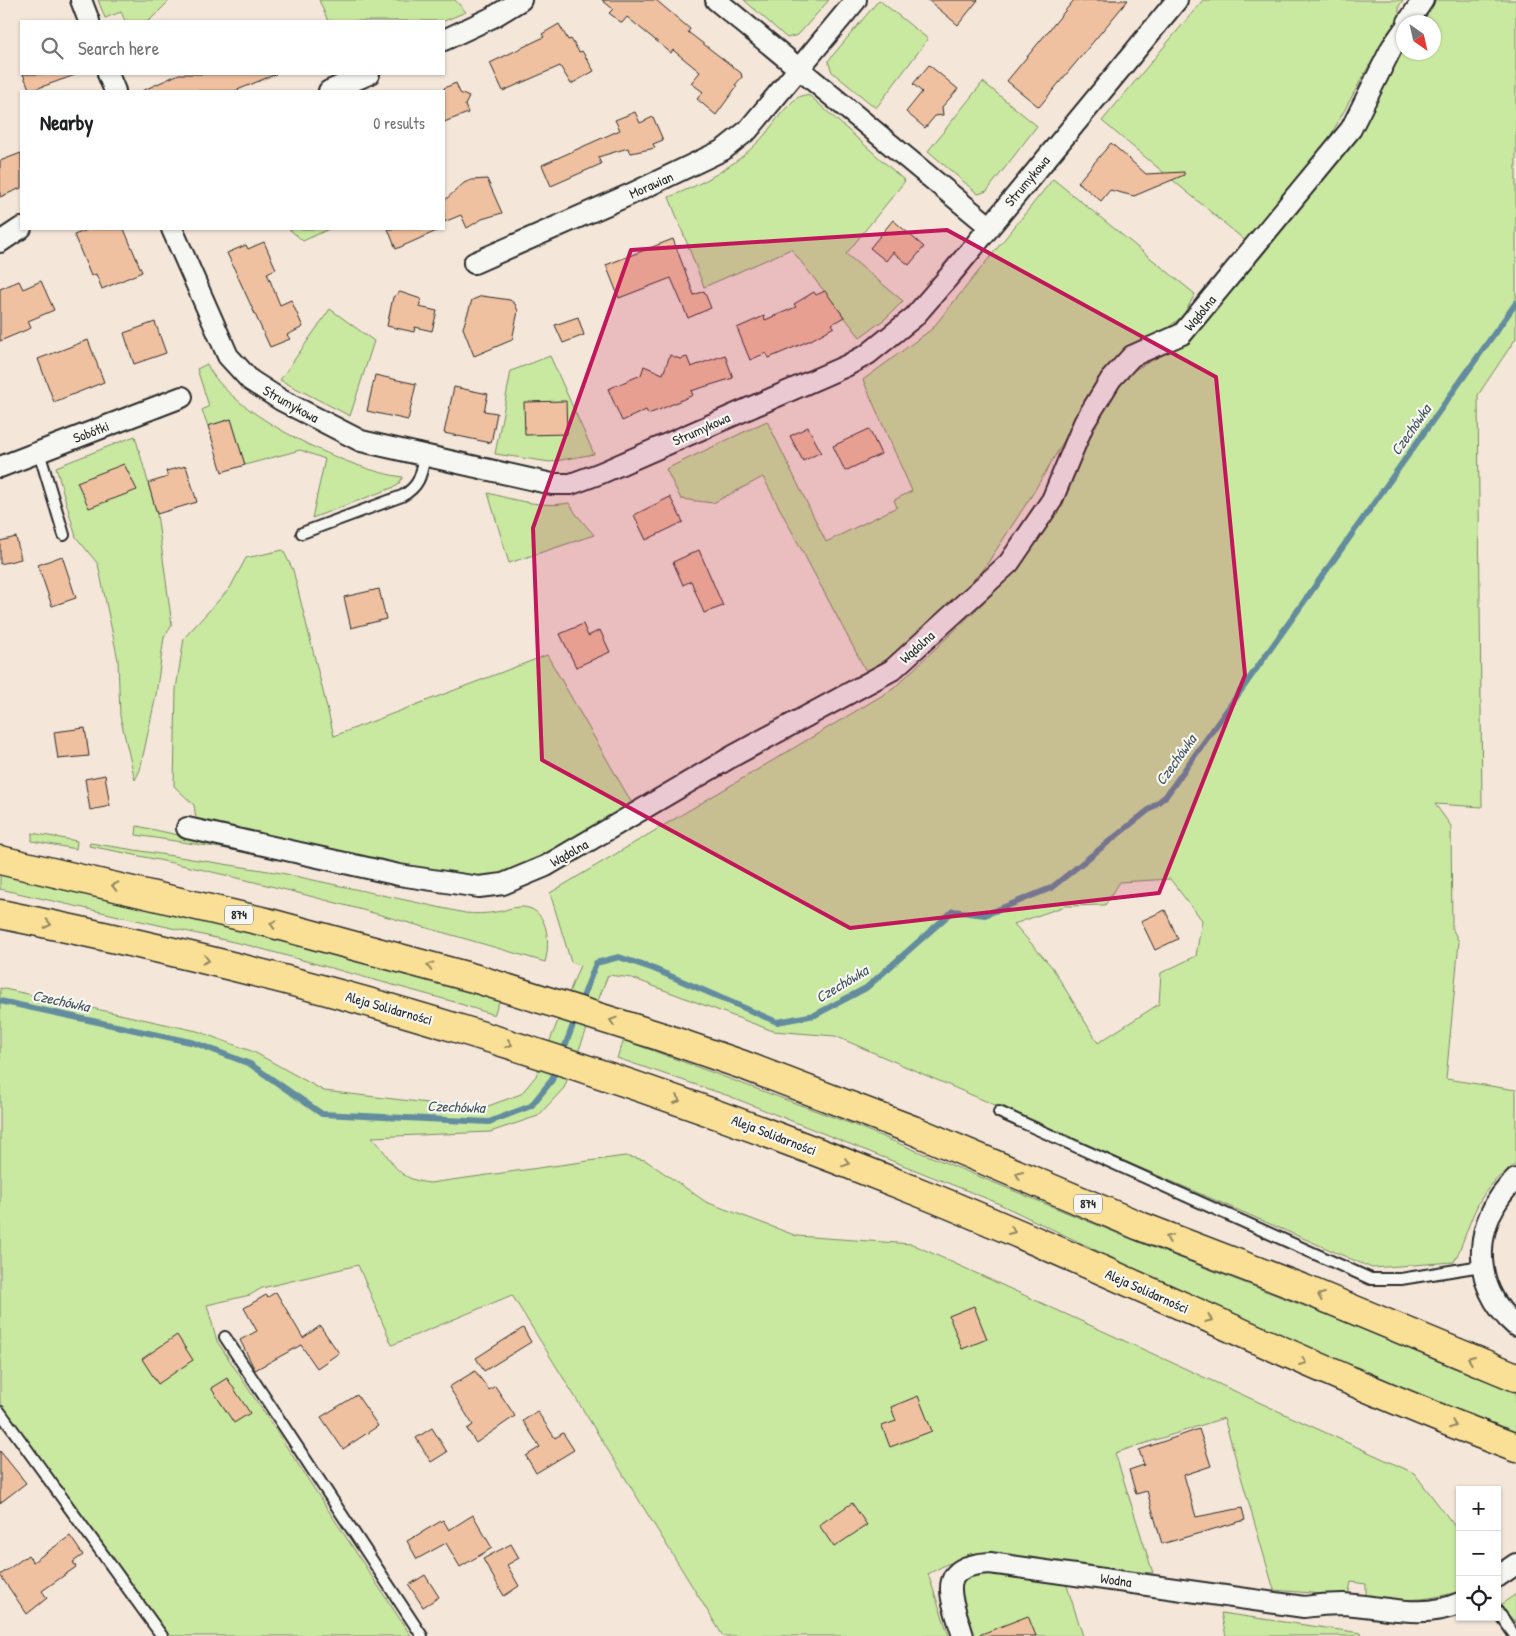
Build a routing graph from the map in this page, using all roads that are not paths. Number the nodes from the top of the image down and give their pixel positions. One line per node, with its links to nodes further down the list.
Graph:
1 (81, 0): 8 (street)
2 (521, 0): 9 (street)
3 (716, 0): 11 (street)
4 (856, 0): 11 (street, Morawian)
5 (1176, 0): 16 (street, Strumykowa)
6 (1423, 0): 7 (street)
7 (1413, 15)
8 (89, 20)
9 (445, 40)
10 (1396, 41): 27 (street, Wądolna)
11 (799, 67): 16 (street); 20 (street, Morawian)
12 (108, 75): 14 (street)
13 (366, 75): 15 (street)
14 (115, 90)
15 (331, 90)
16 (989, 226): 23 (street, Strumykowa)
17 (20, 229): 19 (street)
18 (172, 230): 23 (street, Strumykowa)
19 (0, 242)
20 (474, 263)
21 (182, 397): 22 (street, Sobótki)
22 (39, 452): 24 (street, Sobótki); 26 (lane)
23 (425, 456): 25 (lane)
24 (0, 467)
25 (302, 533)
26 (64, 535)
27 (187, 828)
28 (0, 860): 35 (main road, 874, one-way to 28)
29 (0, 914): 37 (main road, Aleja Solidarności, one-way to 37)
30 (998, 1112): 32 (lane)
31 (1516, 1179): 32 (street)
32 (1481, 1266): 33 (street)
33 (1516, 1326)
34 (225, 1337): 43 (lane)
35 (1516, 1377)
36 (0, 1412): 42 (lane)
37 (1516, 1448)
38 (1516, 1564): 39 (street)
39 (1498, 1576)
40 (1456, 1604): 44 (street, Wodna)
41 (1501, 1616): 45 (lane)
42 (162, 1636)
43 (422, 1636)
44 (963, 1636)
45 (1515, 1636)

